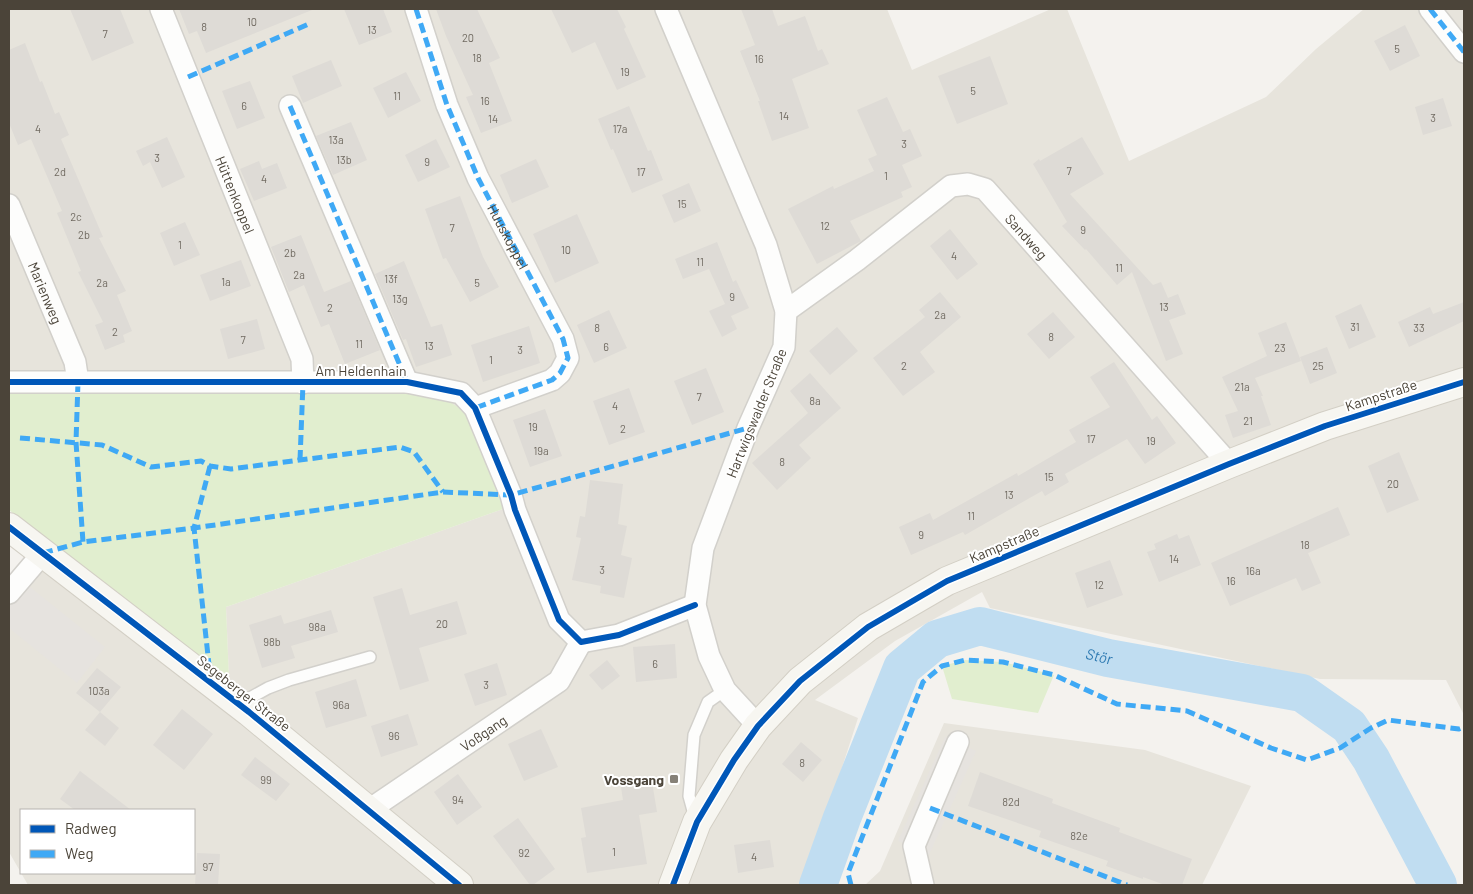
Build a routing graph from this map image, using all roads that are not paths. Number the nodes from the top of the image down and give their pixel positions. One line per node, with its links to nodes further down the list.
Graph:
1 (161, 9): 13 (street, Hüttenkoppel)
2 (416, 9): 14 (street, Huuskoppel)
3 (666, 9): 8 (street, Hartwigswalder Straße)
4 (1430, 9): 5 (street)
5 (1464, 52)
6 (290, 106): 11 (street, Am Heldenhain)
7 (9, 205): 10 (street, Marienweg)
8 (786, 311): 15 (street, Sandweg); 19 (street, Hartwigswalder Straße)
9 (9, 382): 10 (street, Am Heldenhain)
10 (78, 382): 13 (street, Am Heldenhain)
11 (406, 382): 13 (street, Am Heldenhain); 14 (street, Am Heldenhain)
12 (1464, 382): 15 (street, Kampstraße)
13 (303, 383)
14 (475, 408): 20 (street, Am Heldenhain)
15 (1229, 464): 24 (street, Kampstraße)
16 (9, 527): 17 (street, Segeberger Straße)
17 (43, 553): 18 (street); 23 (street, Segeberger Straße)
18 (9, 593)
19 (695, 605): 20 (street); 22 (street, Hartwigswalder Straße)
20 (581, 642): 28 (street, Voßgang)
21 (370, 657): 23 (lane)
22 (725, 690): 24 (street, Hartwigswalder Straße); 26 (lane)
23 (239, 704): 28 (street, Segeberger Straße)
24 (758, 726): 27 (street, Kampstraße)
25 (958, 742): 32 (street)
26 (690, 776): 27 (lane); 29 (lane)
27 (719, 785): 29 (street, Kampstraße)
28 (369, 810): 30 (street, Segeberger Straße)
29 (696, 822): 31 (street, Kampstraße)
30 (459, 885)
31 (673, 885)
32 (923, 885)

